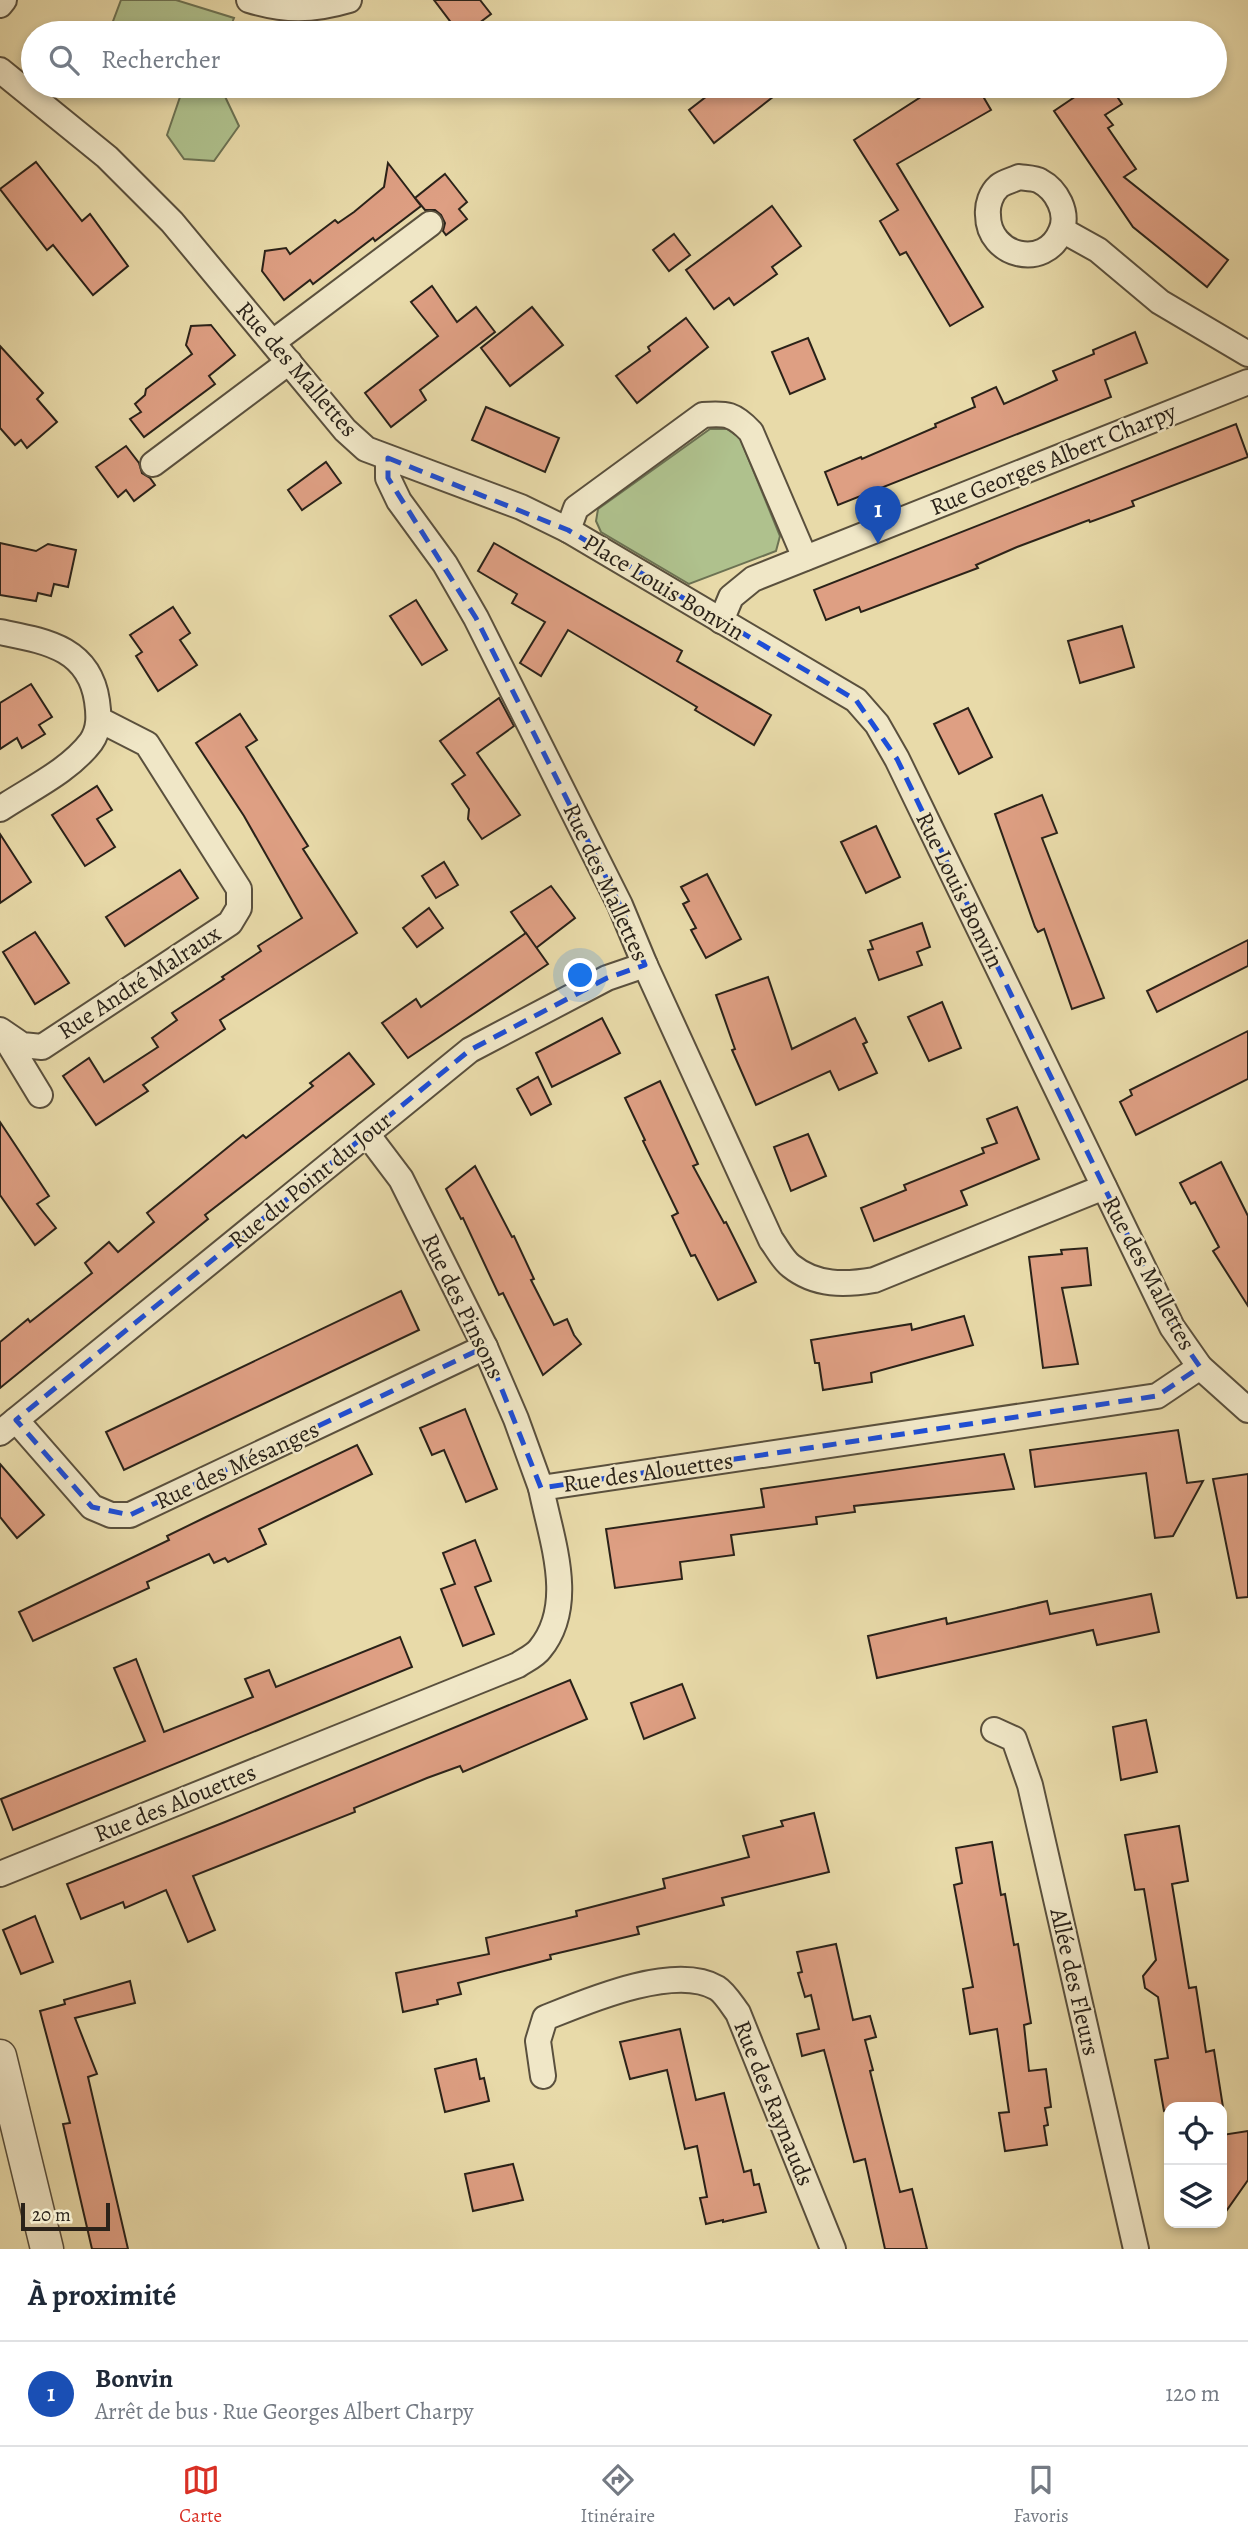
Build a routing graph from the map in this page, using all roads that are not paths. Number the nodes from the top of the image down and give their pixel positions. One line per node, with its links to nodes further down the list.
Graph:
1 (4, 0): 4 (street)
2 (249, 0): 3 (street)
3 (349, 0)
4 (0, 5)
5 (0, 70): 6 (street, Rue des Mallettes)
6 (21, 87)
7 (34, 98): 10 (street, Rue des Mallettes)
8 (429, 224): 10 (street)
9 (1062, 230): 11 (street)
10 (273, 342): 12 (street, Rue des Mallettes)
11 (1248, 354)
12 (289, 362): 14 (street, Rue des Mallettes); 15 (street)
13 (1248, 382): 17 (street, Rue Georges Albert Charpy)
14 (388, 457): 16 (street, Place Louis Bonvin); 23 (street, Rue des Mallettes)
15 (153, 464)
16 (568, 530): 17 (street, Place Louis Bonvin); 18 (street, Place Louis Bonvin)
17 (805, 558): 18 (street, Rue Georges Albert Charpy)
18 (721, 621): 20 (street, Place Louis Bonvin)
19 (0, 632): 21 (street)
20 (760, 643): 27 (street, Rue Louis Bonvin)
21 (100, 720): 22 (street); 24 (street, Rue André Malraux)
22 (0, 809)
23 (645, 965): 26 (street, Rue du Point du Jour); 27 (street, Rue des Mallettes)
24 (1, 1032): 25 (street, Rue André Malraux)
25 (40, 1095)
26 (367, 1134): 28 (street, Rue des Pinsons); 31 (street, Rue du Point du Jour)
27 (1104, 1187): 29 (street, Rue des Mallettes)
28 (485, 1347): 31 (street, Rue des Mésanges); 32 (street, Rue des Pinsons)
29 (1200, 1367): 30 (street, Rue des Mallettes); 32 (street, Rue des Alouettes)
30 (1248, 1410)
31 (8, 1426)
32 (541, 1488): 34 (street, Rue des Alouettes)
33 (993, 1730): 39 (street, Allée des Fleurs)
34 (0, 1874)
35 (0, 2056): 37 (street)
36 (543, 2076): 38 (street, Rue des Raynauds)
37 (47, 2249)
38 (833, 2249)
39 (1136, 2249)

